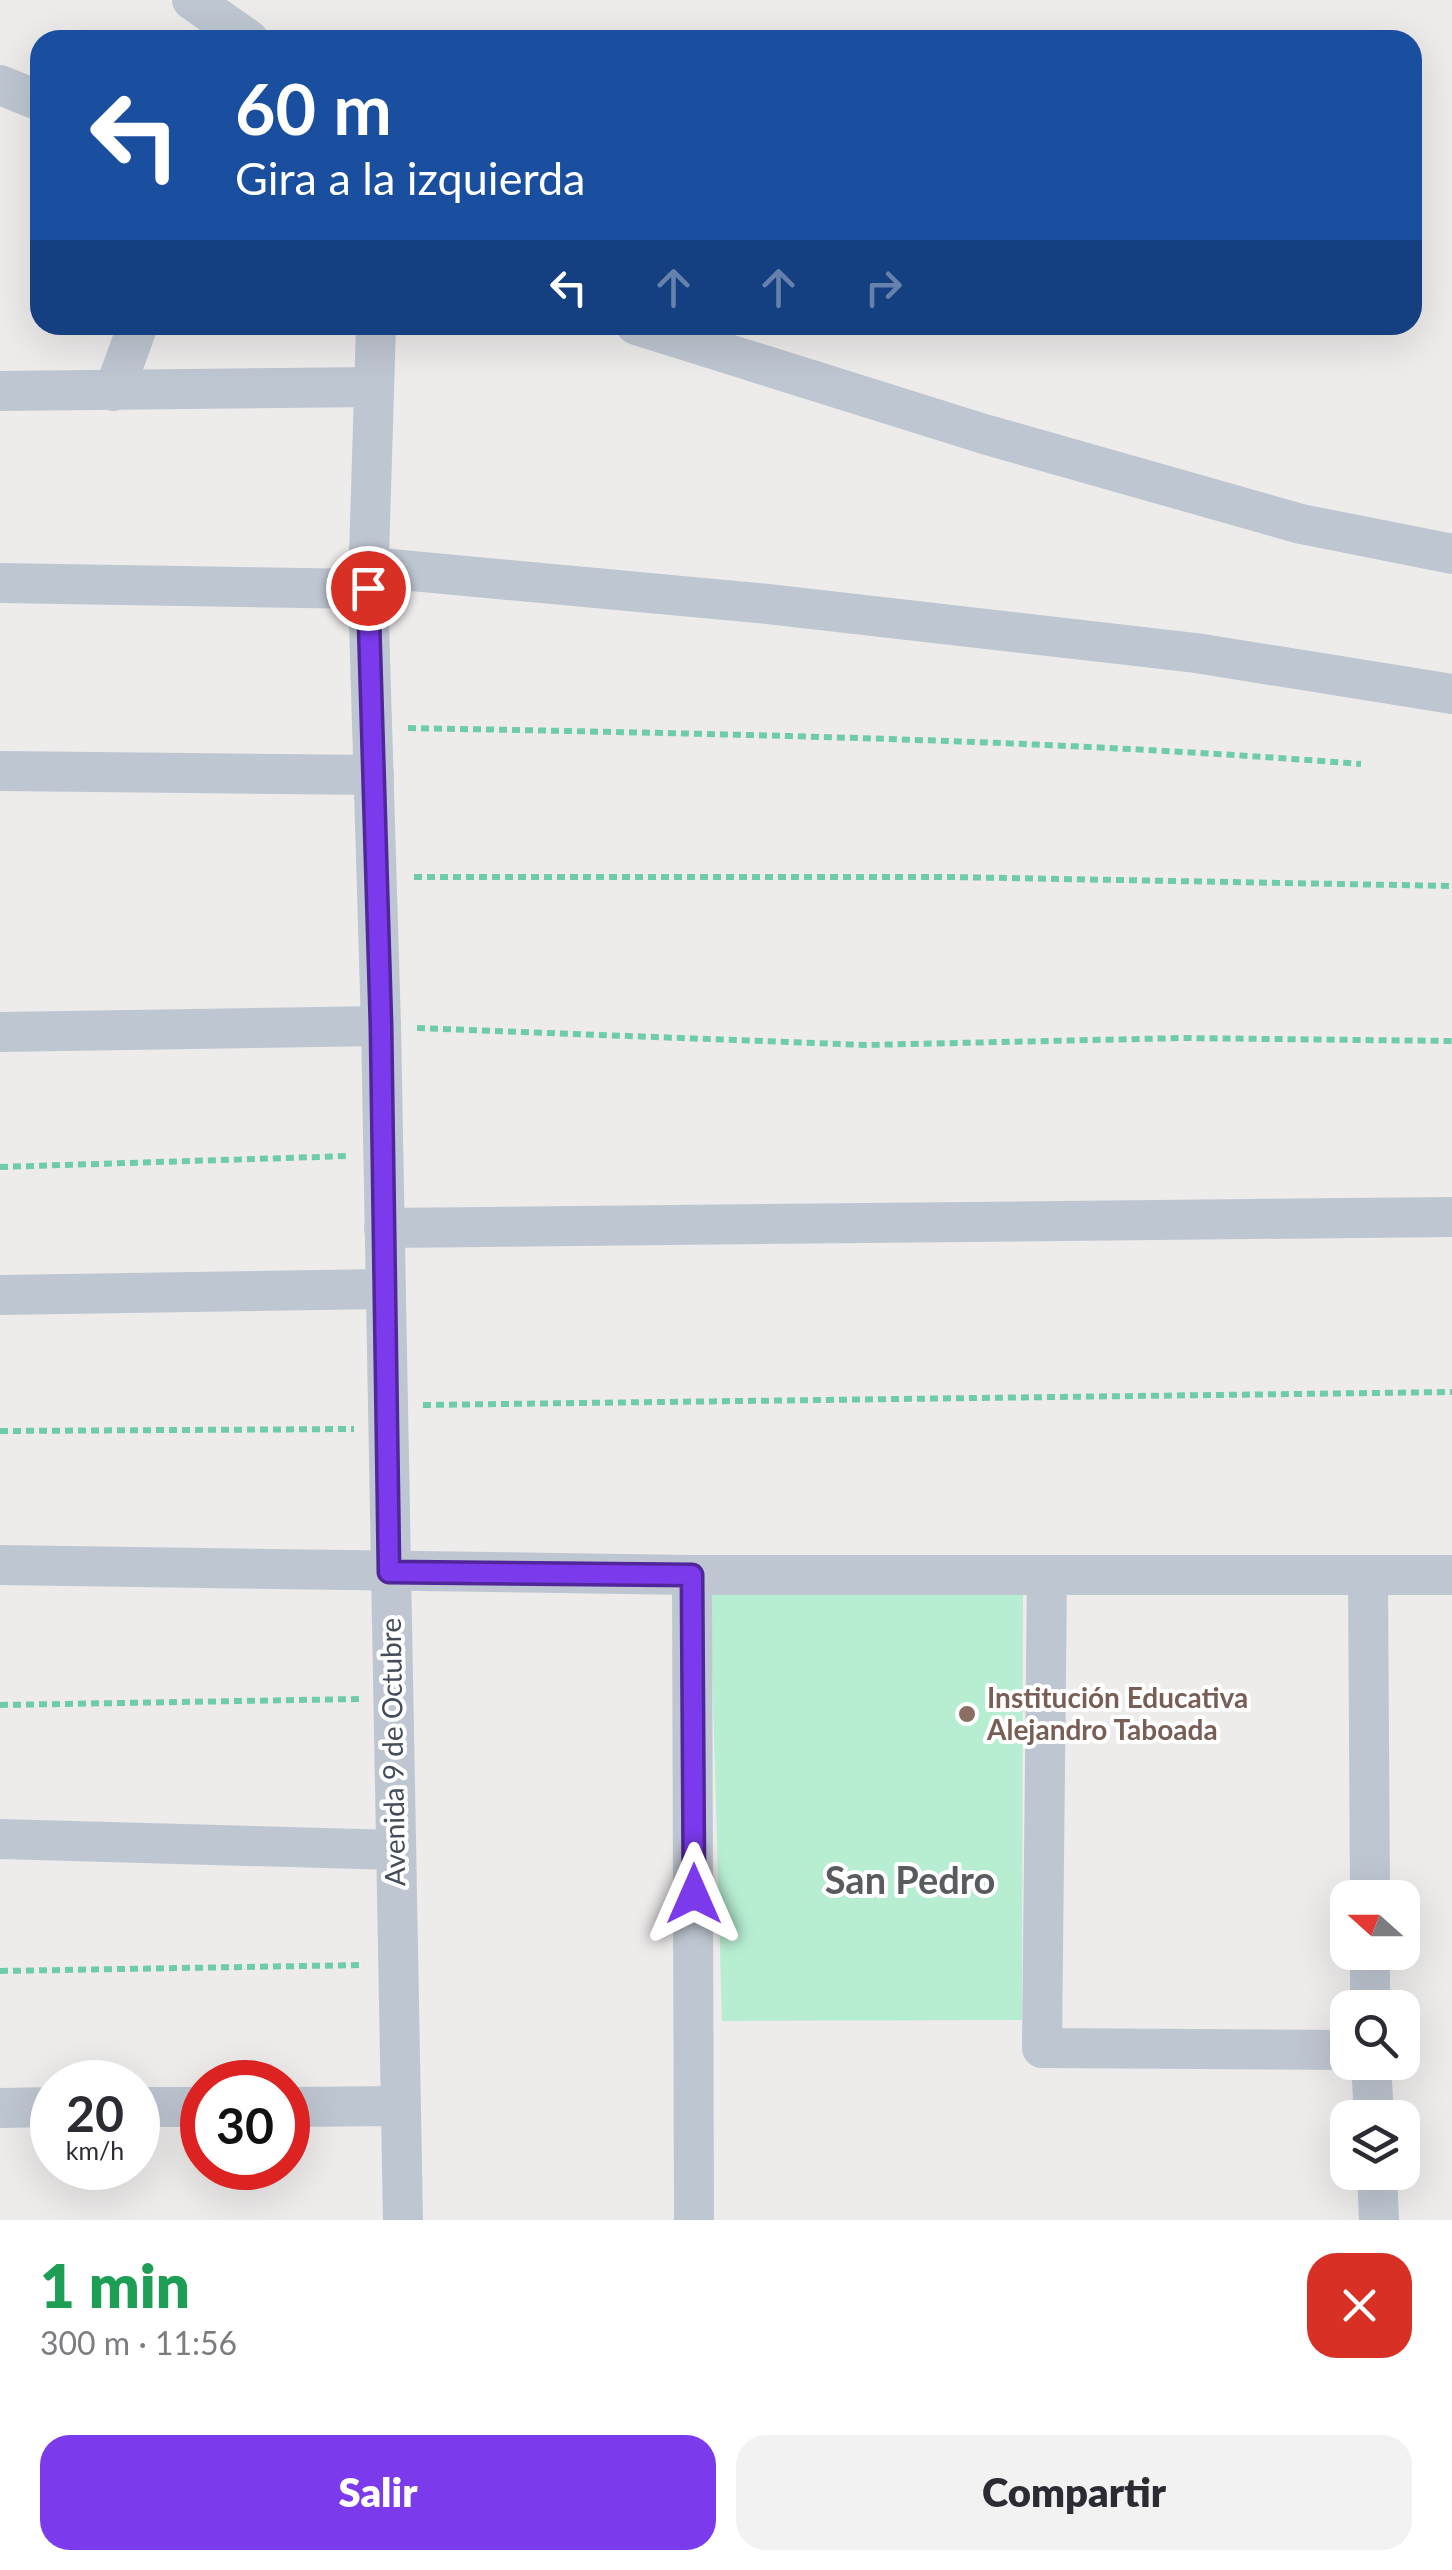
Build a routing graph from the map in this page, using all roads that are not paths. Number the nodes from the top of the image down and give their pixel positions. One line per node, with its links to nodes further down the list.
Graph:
1 (192, 0): 2 (street)
2 (235, 30)
3 (0, 85): 4 (street)
4 (30, 97)
5 (134, 335): 10 (street)
6 (376, 335): 9 (street, Avenida 9 de Octubre)
7 (668, 335): 13 (street)
8 (0, 368): 12 (street)
9 (374, 387): 10 (street); 14 (street, Avenida 9 de Octubre)
10 (114, 391): 12 (street)
11 (0, 392): 12 (street)
12 (71, 392)
13 (1452, 554)
14 (369, 578): 15 (street); 16 (street); 18 (street, Avenida 9 de Octubre)
15 (0, 583)
16 (1452, 694)
17 (0, 771): 18 (street)
18 (374, 775): 19 (street, Avenida 9 de Octubre)
19 (381, 1026): 20 (street); 22 (street, Avenida 9 de Octubre)
20 (0, 1032)
21 (1452, 1216): 22 (street)
22 (384, 1228): 23 (street, Avenida 9 de Octubre)
23 (385, 1288): 24 (street); 26 (street, Avenida 9 de Octubre)
24 (0, 1295)
25 (0, 1565): 26 (street)
26 (389, 1572): 27 (street); 32 (street, Avenida 9 de Octubre)
27 (692, 1575): 30 (street); 41 (street)
28 (1368, 1575): 29 (street); 30 (street); 33 (street)
29 (1452, 1575)
30 (1047, 1576): 34 (street)
31 (0, 1838): 32 (street)
32 (395, 1850): 35 (street, Avenida 9 de Octubre)
33 (1370, 1880)
34 (1330, 2050)
35 (401, 2106): 36 (street); 40 (street, Avenida 9 de Octubre)
36 (310, 2107)
37 (0, 2108): 38 (street)
38 (30, 2108)
39 (1378, 2190): 42 (street)
40 (402, 2220)
41 (694, 2220)
42 (1380, 2220)

